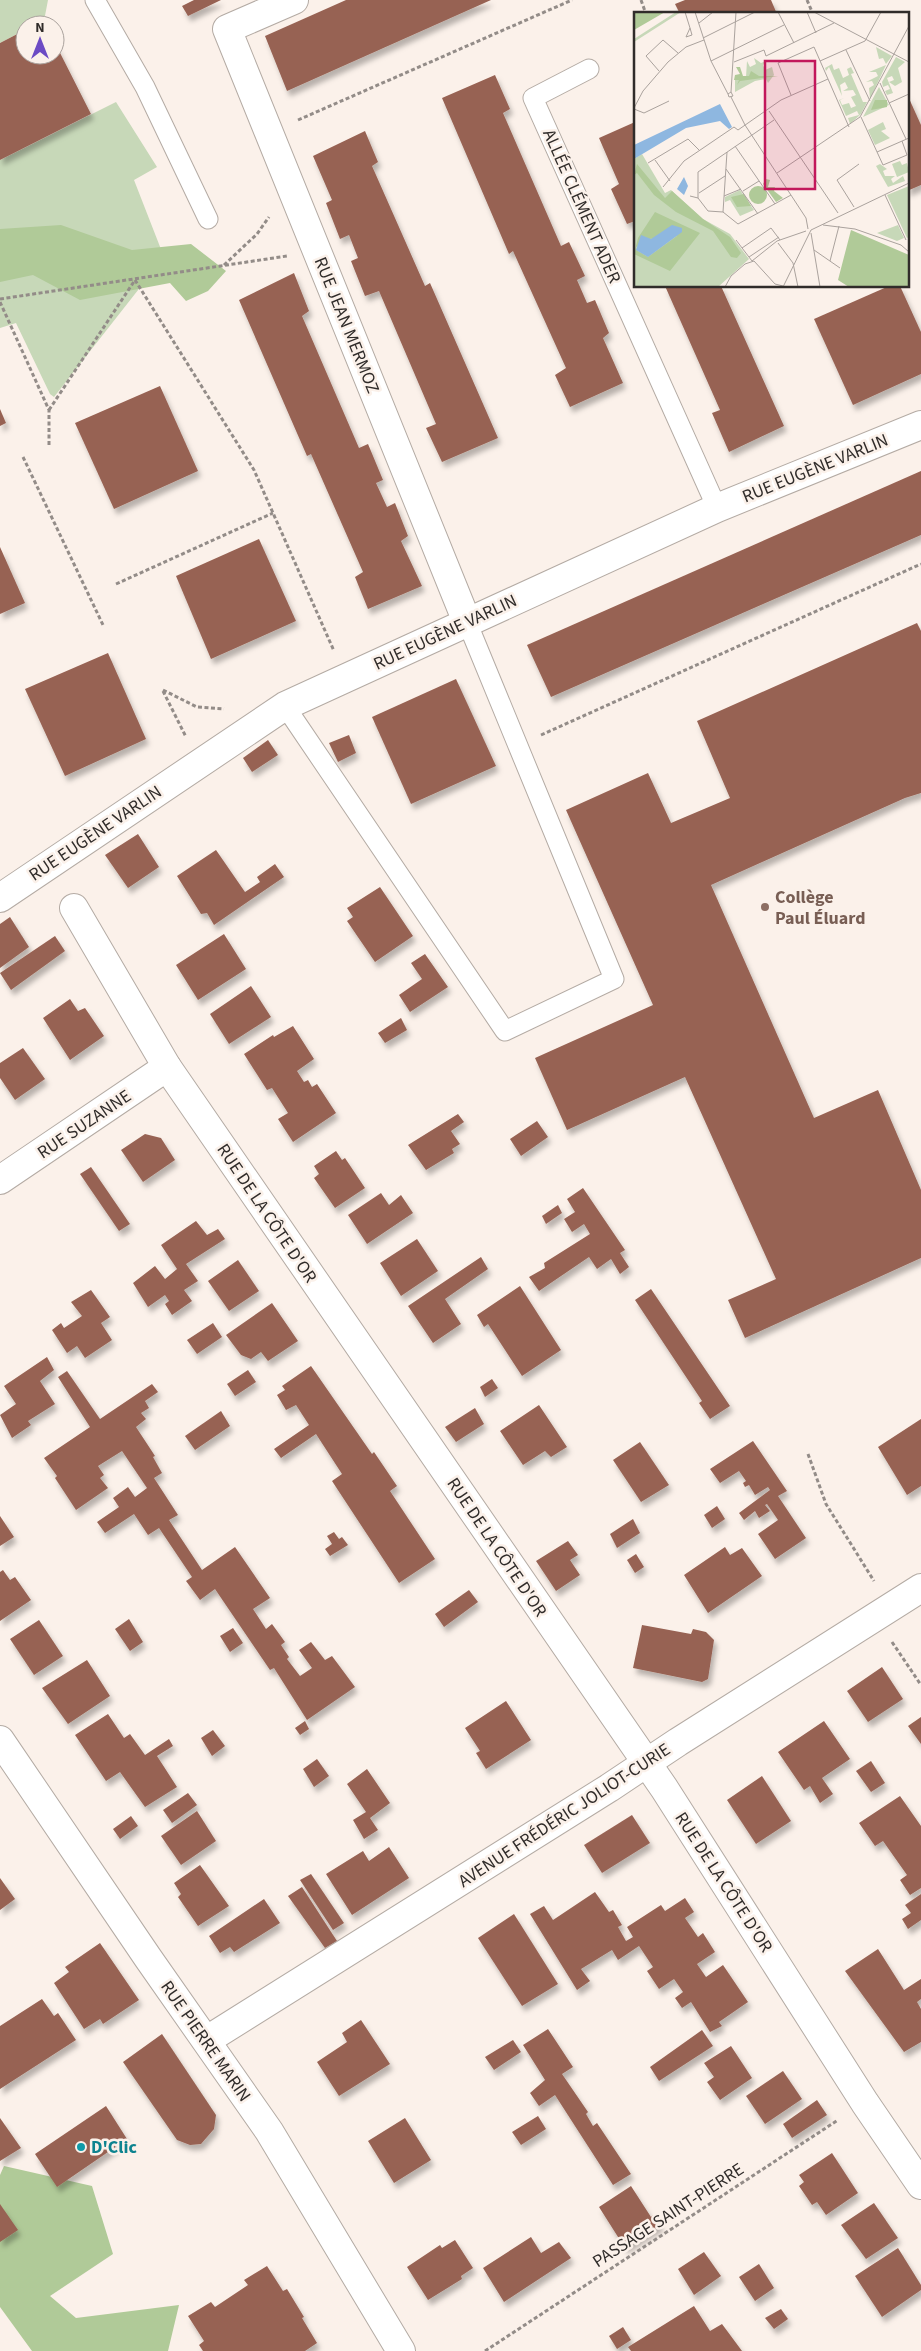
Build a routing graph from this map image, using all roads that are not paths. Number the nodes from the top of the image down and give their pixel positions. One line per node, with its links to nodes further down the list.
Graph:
1 (95, 0): 4 (lane)
2 (294, 0): 7 (street, RUE JEAN MERMOZ)
3 (589, 69): 6 (lane, ALLÉE CLÉMENT ADER)
4 (208, 219)
5 (921, 425): 6 (street, RUE EUGÈNE VARLIN)
6 (717, 508): 7 (street, RUE EUGÈNE VARLIN)
7 (467, 622): 8 (street, RUE EUGÈNE VARLIN); 8 (lane)
8 (278, 711): 9 (street, RUE EUGÈNE VARLIN)
9 (0, 898)
10 (74, 908): 11 (street, RUE DE LA CÔTE D'OR)
11 (167, 1067): 12 (street, RUE SUZANNE); 15 (street, RUE DE LA CÔTE D'OR)
12 (0, 1180)
13 (921, 1588): 15 (street, AVENUE FRÉDÉRIC JOLIOT-CURIE)
14 (0, 1740): 16 (street, RUE PIERRE MARIN)
15 (645, 1764): 16 (street, AVENUE FRÉDÉRIC JOLIOT-CURIE); 17 (street, RUE DE LA CÔTE D'OR)
16 (207, 2040): 18 (street, RUE PIERRE MARIN)
17 (921, 2185)
18 (401, 2351)

